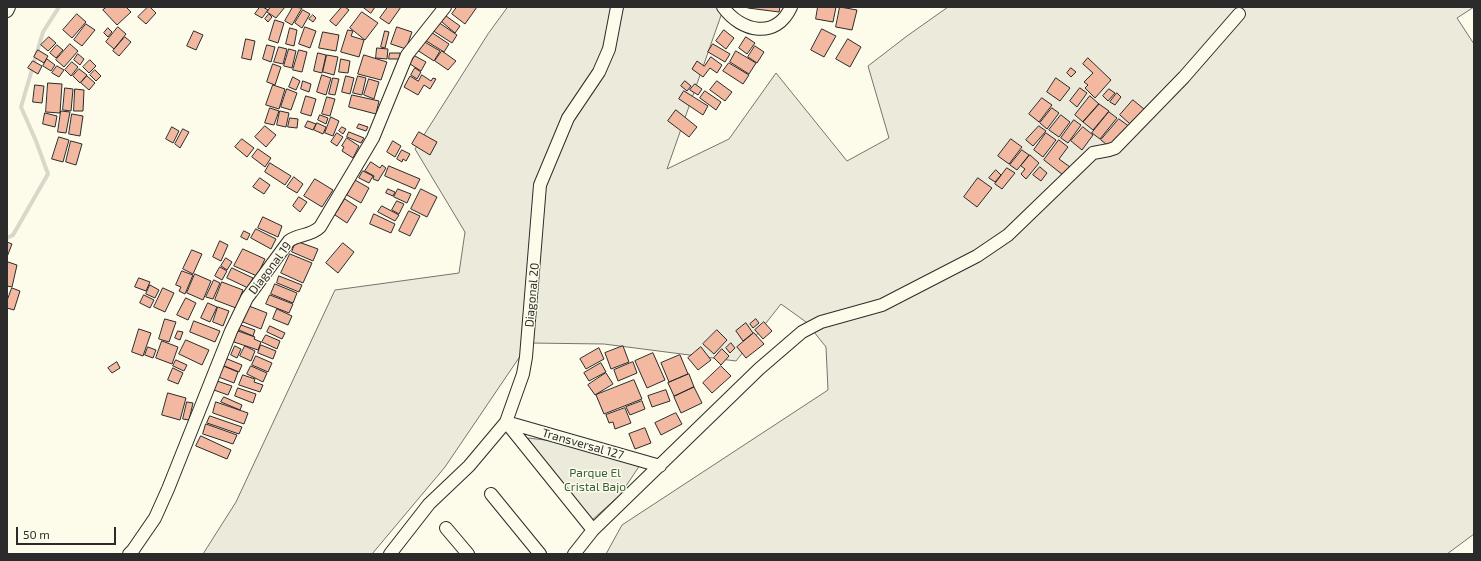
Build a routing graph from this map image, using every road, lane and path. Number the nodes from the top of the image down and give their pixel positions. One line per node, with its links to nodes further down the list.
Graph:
1 (10, 7): 6 (street)
2 (445, 7): 13 (street, Diagonal 19)
3 (617, 7): 8 (street, Diagonal 20)
4 (723, 7): 5 (street)
5 (791, 7)
6 (7, 11)
7 (1239, 14): 9 (street)
8 (506, 422): 9 (street, Transversal 127); 12 (street); 14 (street, Diagonal 20)
9 (660, 466): 12 (street)
10 (491, 494): 16 (street)
11 (446, 528): 15 (street)
12 (594, 530): 17 (street)
13 (129, 554)
14 (390, 554)
15 (468, 554)
16 (540, 554)
17 (574, 554)

